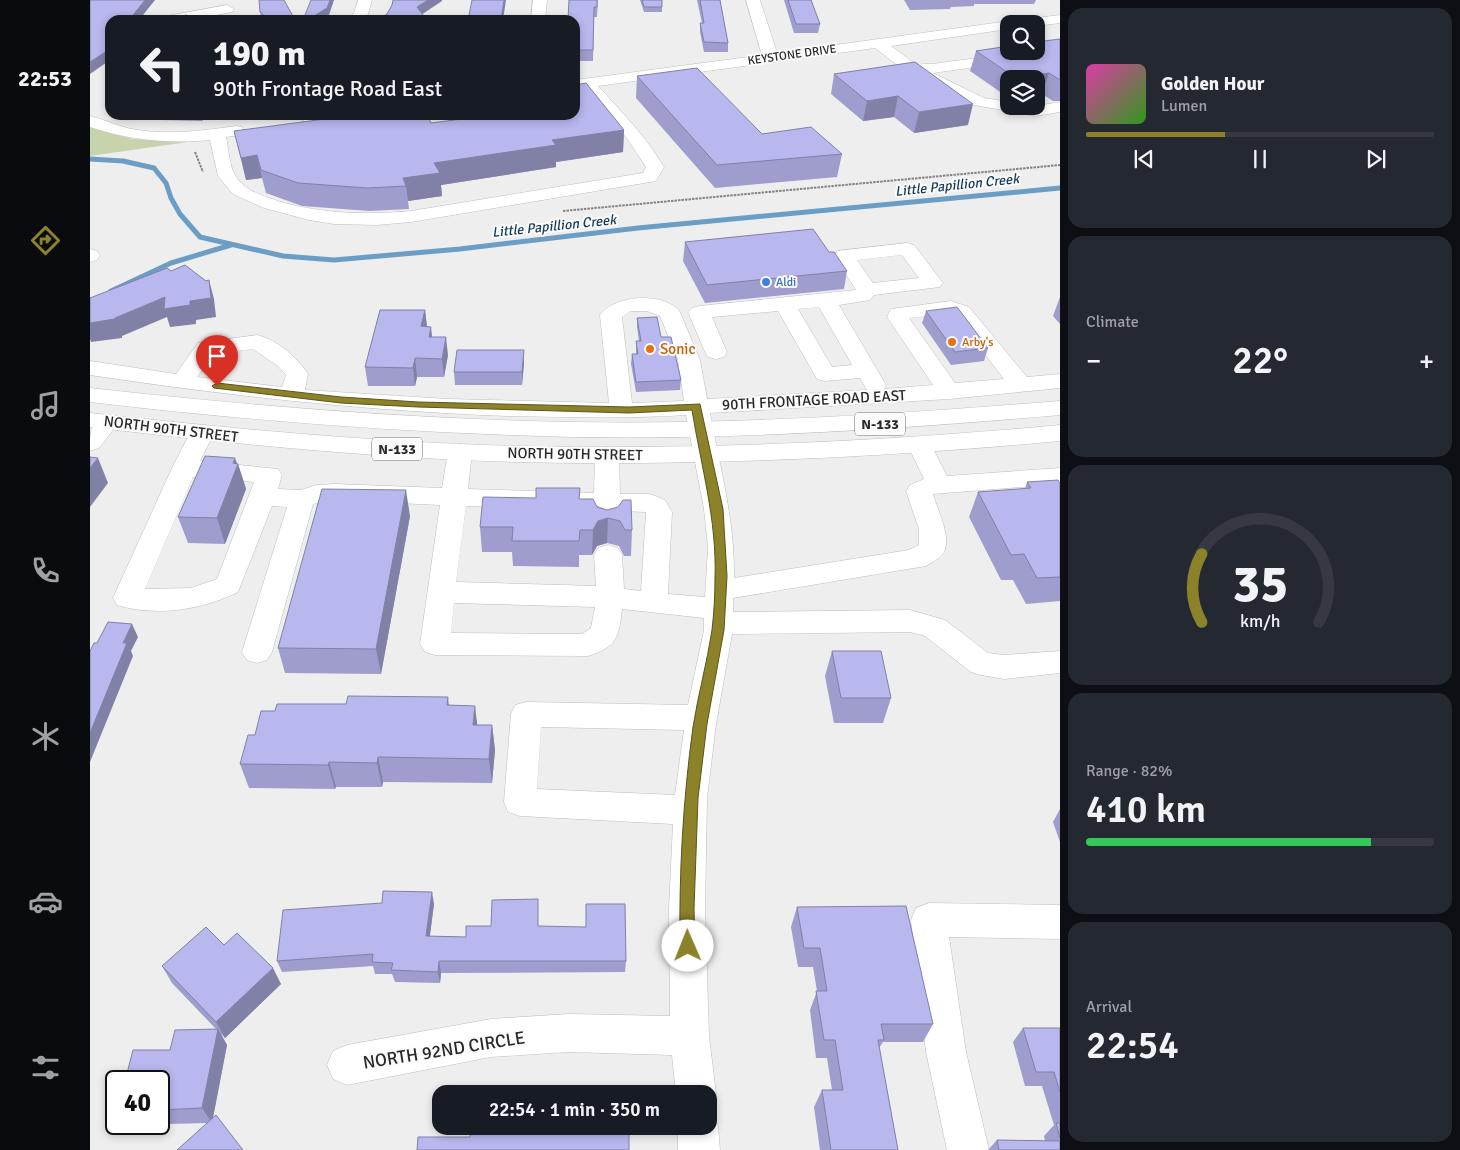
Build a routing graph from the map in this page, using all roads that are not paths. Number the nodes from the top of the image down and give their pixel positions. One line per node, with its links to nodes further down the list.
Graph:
1 (365, 0): 6 (street)
2 (540, 0): 7 (street)
3 (753, 0): 13 (street)
4 (228, 10): 5 (street)
5 (198, 15)
6 (360, 15)
7 (538, 15)
8 (1060, 18): 9 (street)
9 (1045, 20)
10 (1000, 27): 11 (street, KEYSTONE DRIVE)
11 (878, 43): 13 (street, KEYSTONE DRIVE); 15 (street)
12 (1060, 51): 15 (street)
13 (772, 57): 14 (street, KEYSTONE DRIVE)
14 (717, 65): 16 (street, KEYSTONE DRIVE); 17 (street)
15 (910, 68): 20 (street)
16 (653, 74): 18 (street, KEYSTONE DRIVE); 19 (street)
17 (733, 79)
18 (581, 84): 27 (street)
19 (669, 88)
20 (1000, 105)
21 (1060, 107): 22 (street)
22 (1045, 110)
23 (1044, 115): 25 (street)
24 (90, 122): 27 (street)
25 (1060, 123)
26 (256, 129): 27 (street)
27 (217, 134)
28 (867, 290): 29 (street)
29 (826, 301): 30 (street); 33 (street)
30 (785, 304): 31 (street); 33 (street)
31 (716, 352)
32 (90, 368): 35 (street, 90TH FRONTAGE ROAD EAST)
33 (867, 370): 40 (street)
34 (1060, 381): 36 (street, 90TH FRONTAGE ROAD EAST)
35 (182, 382): 39 (street, 90TH FRONTAGE ROAD EAST); 39 (street)
36 (1021, 385): 37 (street, 90TH FRONTAGE ROAD EAST); 37 (street)
37 (949, 392): 40 (street, 90TH FRONTAGE ROAD EAST)
38 (90, 395): 44 (street, NORTH 90TH STREET / N-133)
39 (292, 395): 42 (street, 90TH FRONTAGE ROAD EAST)
40 (882, 397): 44 (street, 90TH FRONTAGE ROAD EAST)
41 (1060, 408): 44 (street, NORTH 90TH STREET / N-133)
42 (621, 410): 44 (street, 90TH FRONTAGE ROAD EAST); 44 (street)
43 (99, 421): 45 (street, NORTH 90TH STREET / N-133); 47 (street)
44 (700, 430): 48 (street, NORTH 90TH STREET / N-133); 50 (street, NORTH 90TH STREET / N-133); 62 (street)
45 (202, 433): 49 (street, NORTH 90TH STREET / N-133); 51 (street)
46 (1060, 433): 48 (street, NORTH 90TH STREET / N-133)
47 (90, 443)
48 (920, 446): 53 (street)
49 (460, 452): 50 (street, NORTH 90TH STREET / N-133); 55 (street)
50 (607, 455): 57 (street)
51 (184, 468): 54 (street); 54 (street)
52 (1060, 476): 53 (street)
53 (939, 485): 62 (street)
54 (263, 497): 56 (street)
55 (453, 498): 56 (street); 57 (street); 59 (street)
56 (302, 500): 63 (street)
57 (606, 513): 61 (street)
58 (608, 556): 60 (street)
59 (441, 592): 60 (street); 60 (street)
60 (610, 598): 61 (street)
61 (654, 603): 62 (street)
62 (719, 608): 64 (street); 65 (street)
63 (257, 652)
64 (1060, 662)
65 (701, 718): 66 (street); 66 (street)
66 (690, 810): 68 (street)
67 (1060, 922): 73 (street)
68 (690, 1036): 69 (street, NORTH 92ND CIRCLE); 70 (street)
69 (348, 1065)
70 (695, 1085)
71 (698, 1135): 72 (street)
72 (699, 1150)
73 (968, 1150)

